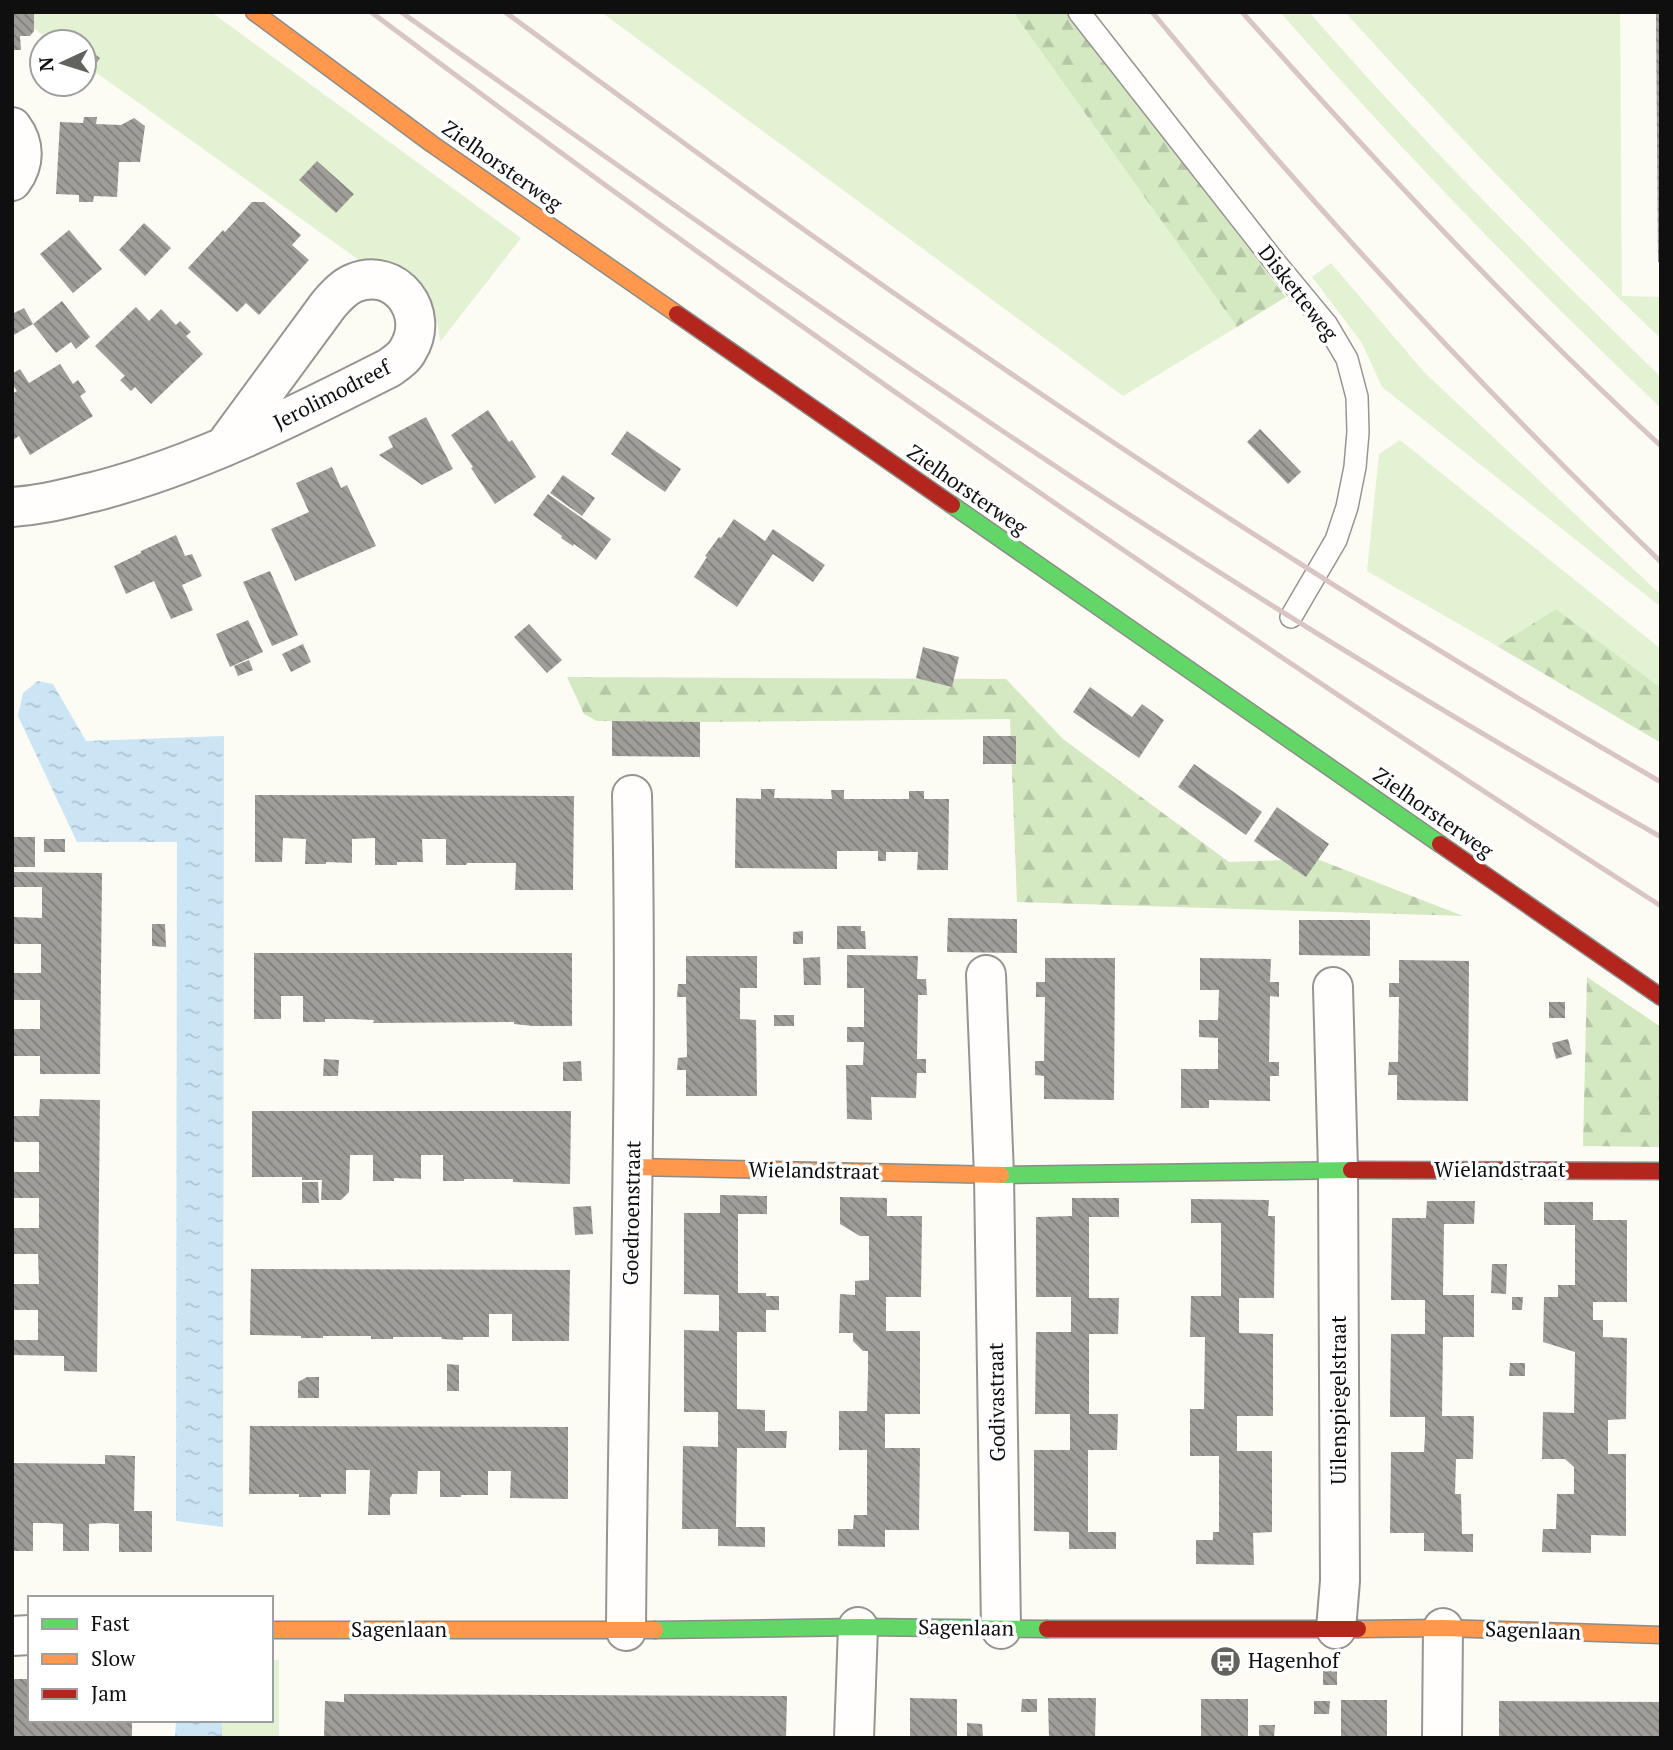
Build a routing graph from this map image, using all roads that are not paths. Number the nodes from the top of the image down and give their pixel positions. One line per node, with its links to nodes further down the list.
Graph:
1 (254, 12): 11 (street, Zielhorsterweg)
2 (1080, 12): 7 (lane, Disketteweg)
3 (12, 127): 4 (street)
4 (12, 181)
5 (224, 447): 5 (street, Jerolimodreef); 6 (street, Jerolimodreef)
6 (12, 507)
7 (1291, 617)
8 (632, 795): 12 (street, Goedroenstraat)
9 (986, 975): 15 (street)
10 (1333, 987): 13 (street)
11 (1661, 997)
12 (634, 1167): 15 (street, Wielandstraat); 21 (street, Goedroenstraat)
13 (1338, 1170): 14 (street, Wielandstraat); 15 (street, Wielandstraat); 19 (street, Uilenspiegelstraat)
14 (1661, 1171)
15 (994, 1175): 18 (street, Godivastraat)
16 (858, 1627): 18 (street, Sagenlaan); 21 (street, Sagenlaan); 23 (street)
17 (1443, 1628): 19 (street, Sagenlaan); 22 (street, Sagenlaan); 24 (street)
18 (1000, 1629): 19 (street, Sagenlaan)
19 (1336, 1629)
20 (273, 1630): 21 (street, Sagenlaan)
21 (626, 1631)
22 (1661, 1635)
23 (854, 1738)
24 (1442, 1738)

